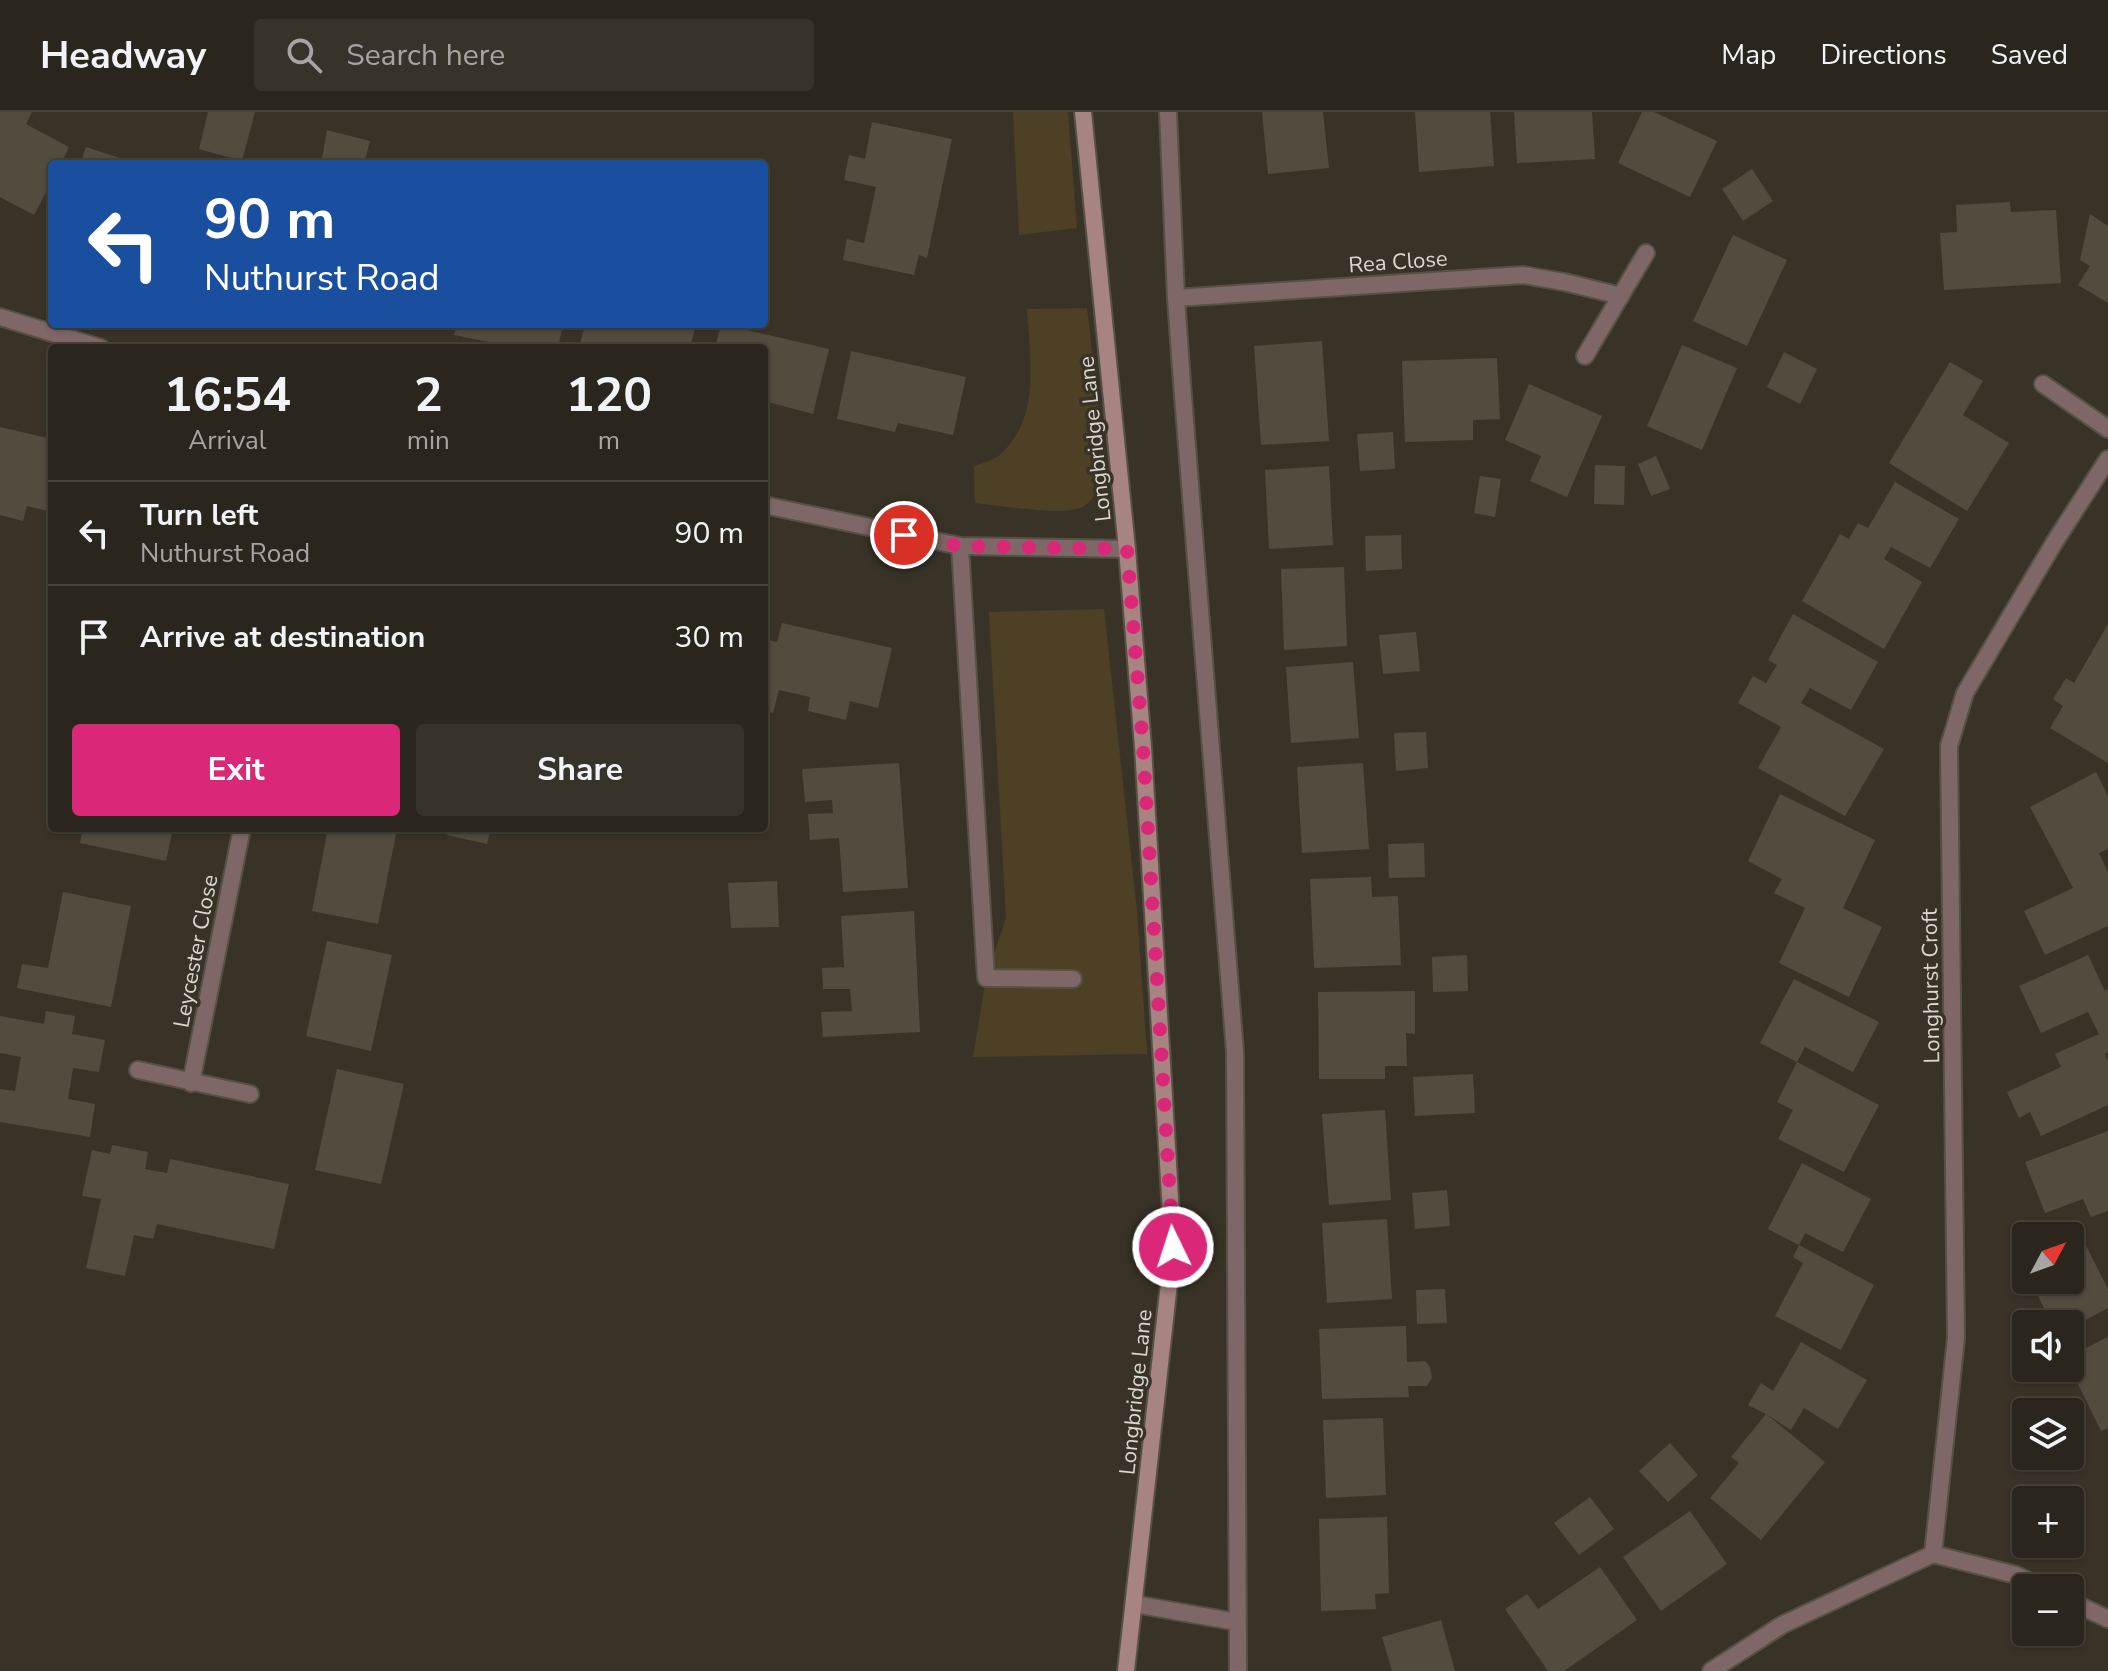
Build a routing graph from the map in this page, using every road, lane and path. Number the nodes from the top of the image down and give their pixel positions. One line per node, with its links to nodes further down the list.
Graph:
1 (1083, 112): 14 (main road, Longbridge Lane)
2 (1168, 112): 5 (street)
3 (1646, 253): 4 (street)
4 (1621, 296): 5 (street, Rea Close); 8 (street)
5 (1176, 298): 25 (street)
6 (0, 317): 7 (street)
7 (88, 344)
8 (1585, 356)
9 (2043, 384): 10 (street)
10 (2108, 429)
11 (2108, 459): 20 (street, Longhurst Croft)
12 (768, 506): 13 (street)
13 (960, 546): 14 (street); 16 (street)
14 (1127, 549): 22 (main road, Longbridge Lane)
15 (241, 832): 18 (street, Leycester Close)
16 (1073, 979)
17 (138, 1070): 18 (street)
18 (191, 1083): 19 (street)
19 (250, 1094)
20 (1933, 1554): 21 (street); 28 (street)
21 (2012, 1574)
22 (1134, 1604): 25 (street); 26 (main road, Longbridge Lane)
23 (2084, 1608): 24 (street)
24 (2108, 1619)
25 (1237, 1622): 27 (street)
26 (1126, 1671)
27 (1238, 1671)
28 (1711, 1671)

